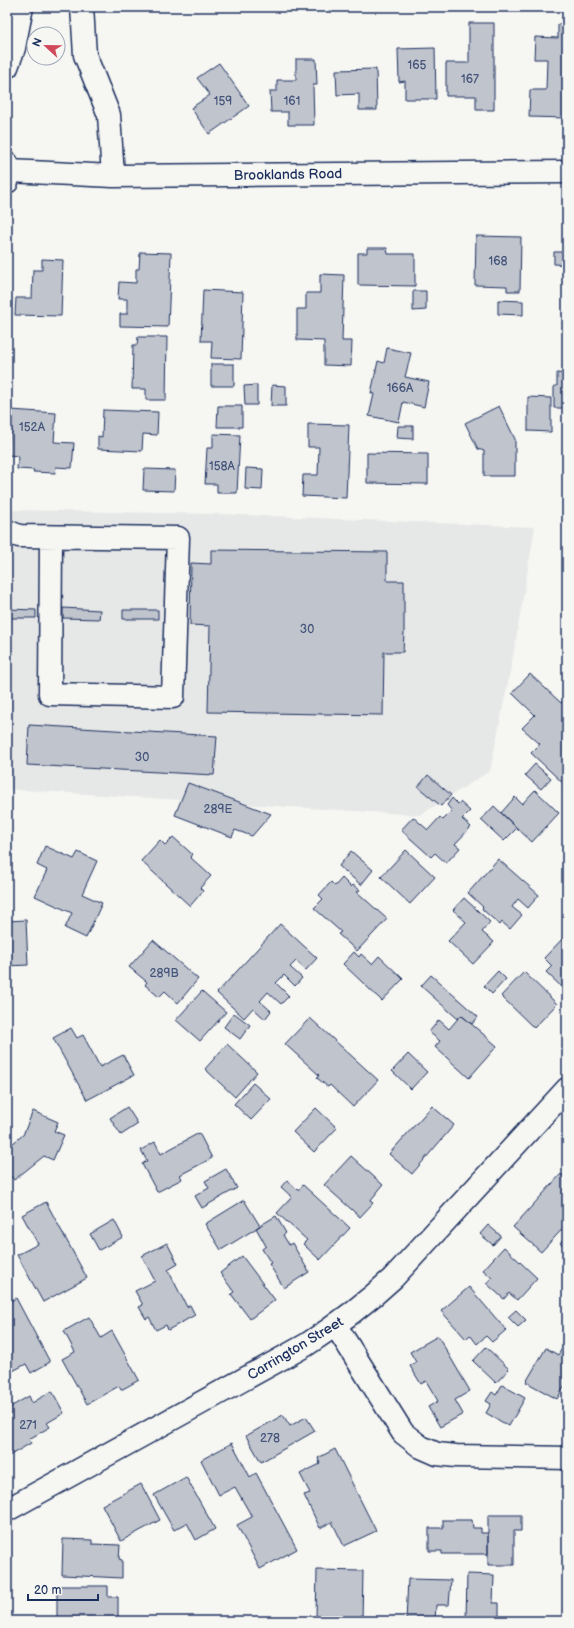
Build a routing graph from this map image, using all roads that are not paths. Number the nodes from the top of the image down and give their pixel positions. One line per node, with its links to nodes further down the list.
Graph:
1 (22, 7): 3 (street)
2 (82, 7): 6 (street)
3 (7, 67)
4 (8, 172): 6 (street, Brooklands Road)
5 (567, 172): 6 (street, Brooklands Road)
6 (113, 176)
7 (7, 531): 8 (street)
8 (52, 537): 8 (street)
9 (567, 1089): 10 (street, Carrington Street)
10 (336, 1326): 11 (street); 12 (street, Carrington Street)
11 (567, 1458)
12 (7, 1510)

